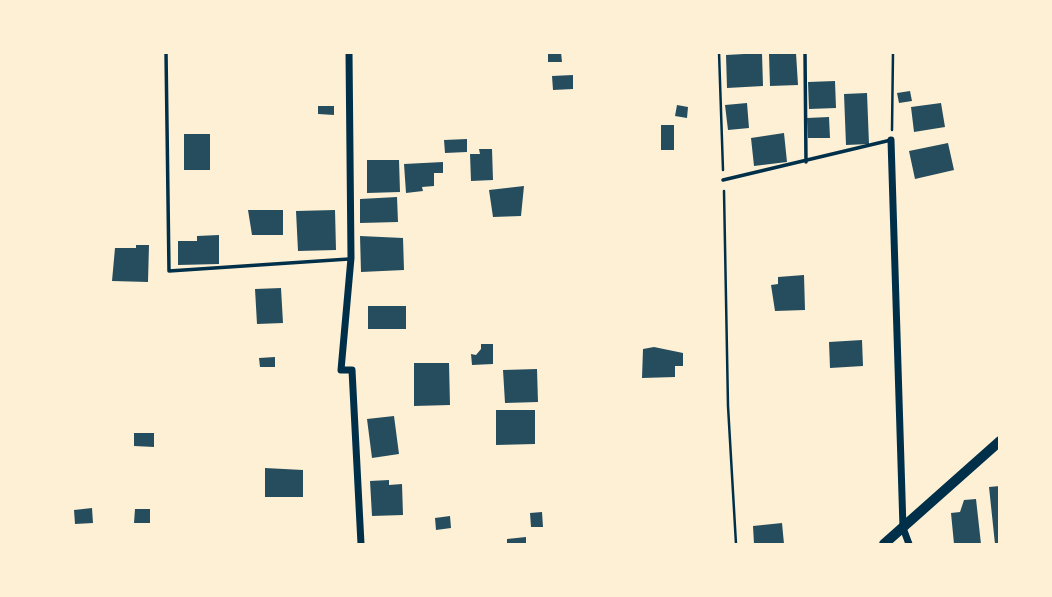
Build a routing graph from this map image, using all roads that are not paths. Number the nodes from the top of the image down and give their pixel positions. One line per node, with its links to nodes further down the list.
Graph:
1 (166, 52): 7 (lane)
2 (349, 52): 7 (street)
3 (804, 52): 5 (lane)
4 (891, 140): 5 (lane); 9 (street)
5 (806, 163): 6 (lane)
6 (723, 180)
7 (351, 258): 10 (street)
8 (999, 441): 9 (street)
9 (903, 528): 11 (street); 12 (street)
10 (361, 544)
11 (884, 544)
12 (909, 544)

